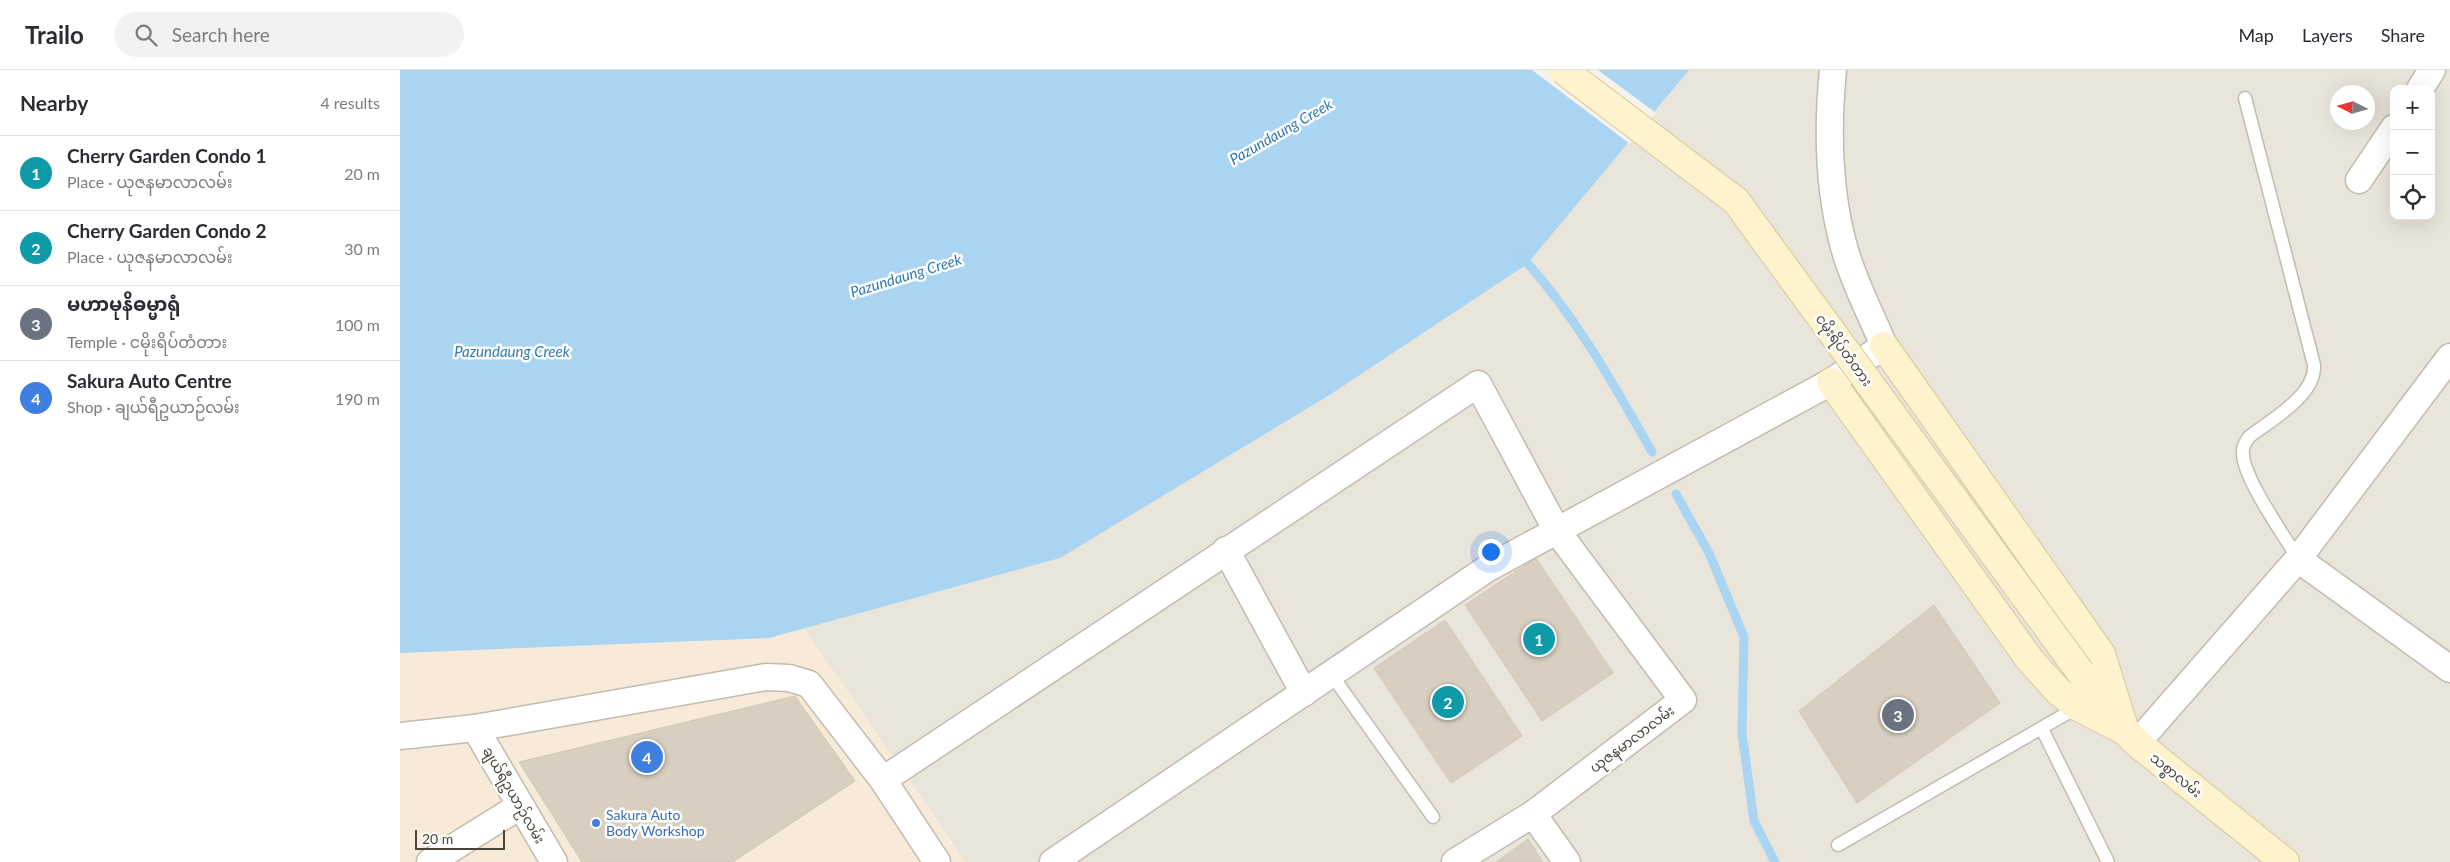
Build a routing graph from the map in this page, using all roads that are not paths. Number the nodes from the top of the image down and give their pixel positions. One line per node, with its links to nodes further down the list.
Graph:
1 (1563, 70): 15 (main road, ငမိုးရိပ်တံတား, bridge)
2 (1833, 70): 8 (street)
3 (2432, 70): 4 (street)
4 (2423, 85)
5 (2245, 98): 13 (lane)
6 (2393, 130): 7 (street)
7 (2359, 180)
8 (1884, 346): 10 (street); 22 (main road)
9 (2450, 357): 13 (street)
10 (1831, 382): 11 (street); 18 (main road)
11 (1556, 531): 12 (street); 16 (street); 25 (street, ယုဇနမာလာလမ်း)
12 (1226, 550): 17 (street); 23 (street)
13 (2298, 559): 14 (street); 22 (street)
14 (2450, 669)
15 (2081, 673): 22 (main road, သစ္စာလမ်း)
16 (1331, 674): 17 (street); 26 (lane)
17 (1304, 693): 31 (street)
18 (2078, 707): 20 (lane); 22 (main road)
19 (475, 728): 21 (street); 23 (street); 24 (street, ချယ်ရီဥယာဉ်လမ်း)
20 (2042, 728): 27 (lane); 34 (lane)
21 (400, 736)
22 (2131, 737): 35 (main road, သစ္စာလမ်း)
23 (883, 780): 30 (street)
24 (520, 806): 28 (street); 29 (street, ချယ်ရီဥယာဉ်လမ်း)
25 (1533, 814): 32 (street, ယုဇနမာလာလမ်း); 33 (street)
26 (1433, 817)
27 (1838, 844)
28 (437, 860)
29 (554, 862)
30 (937, 862)
31 (1053, 862)
32 (1455, 862)
33 (1567, 862)
34 (2108, 862)
35 (2285, 862)

